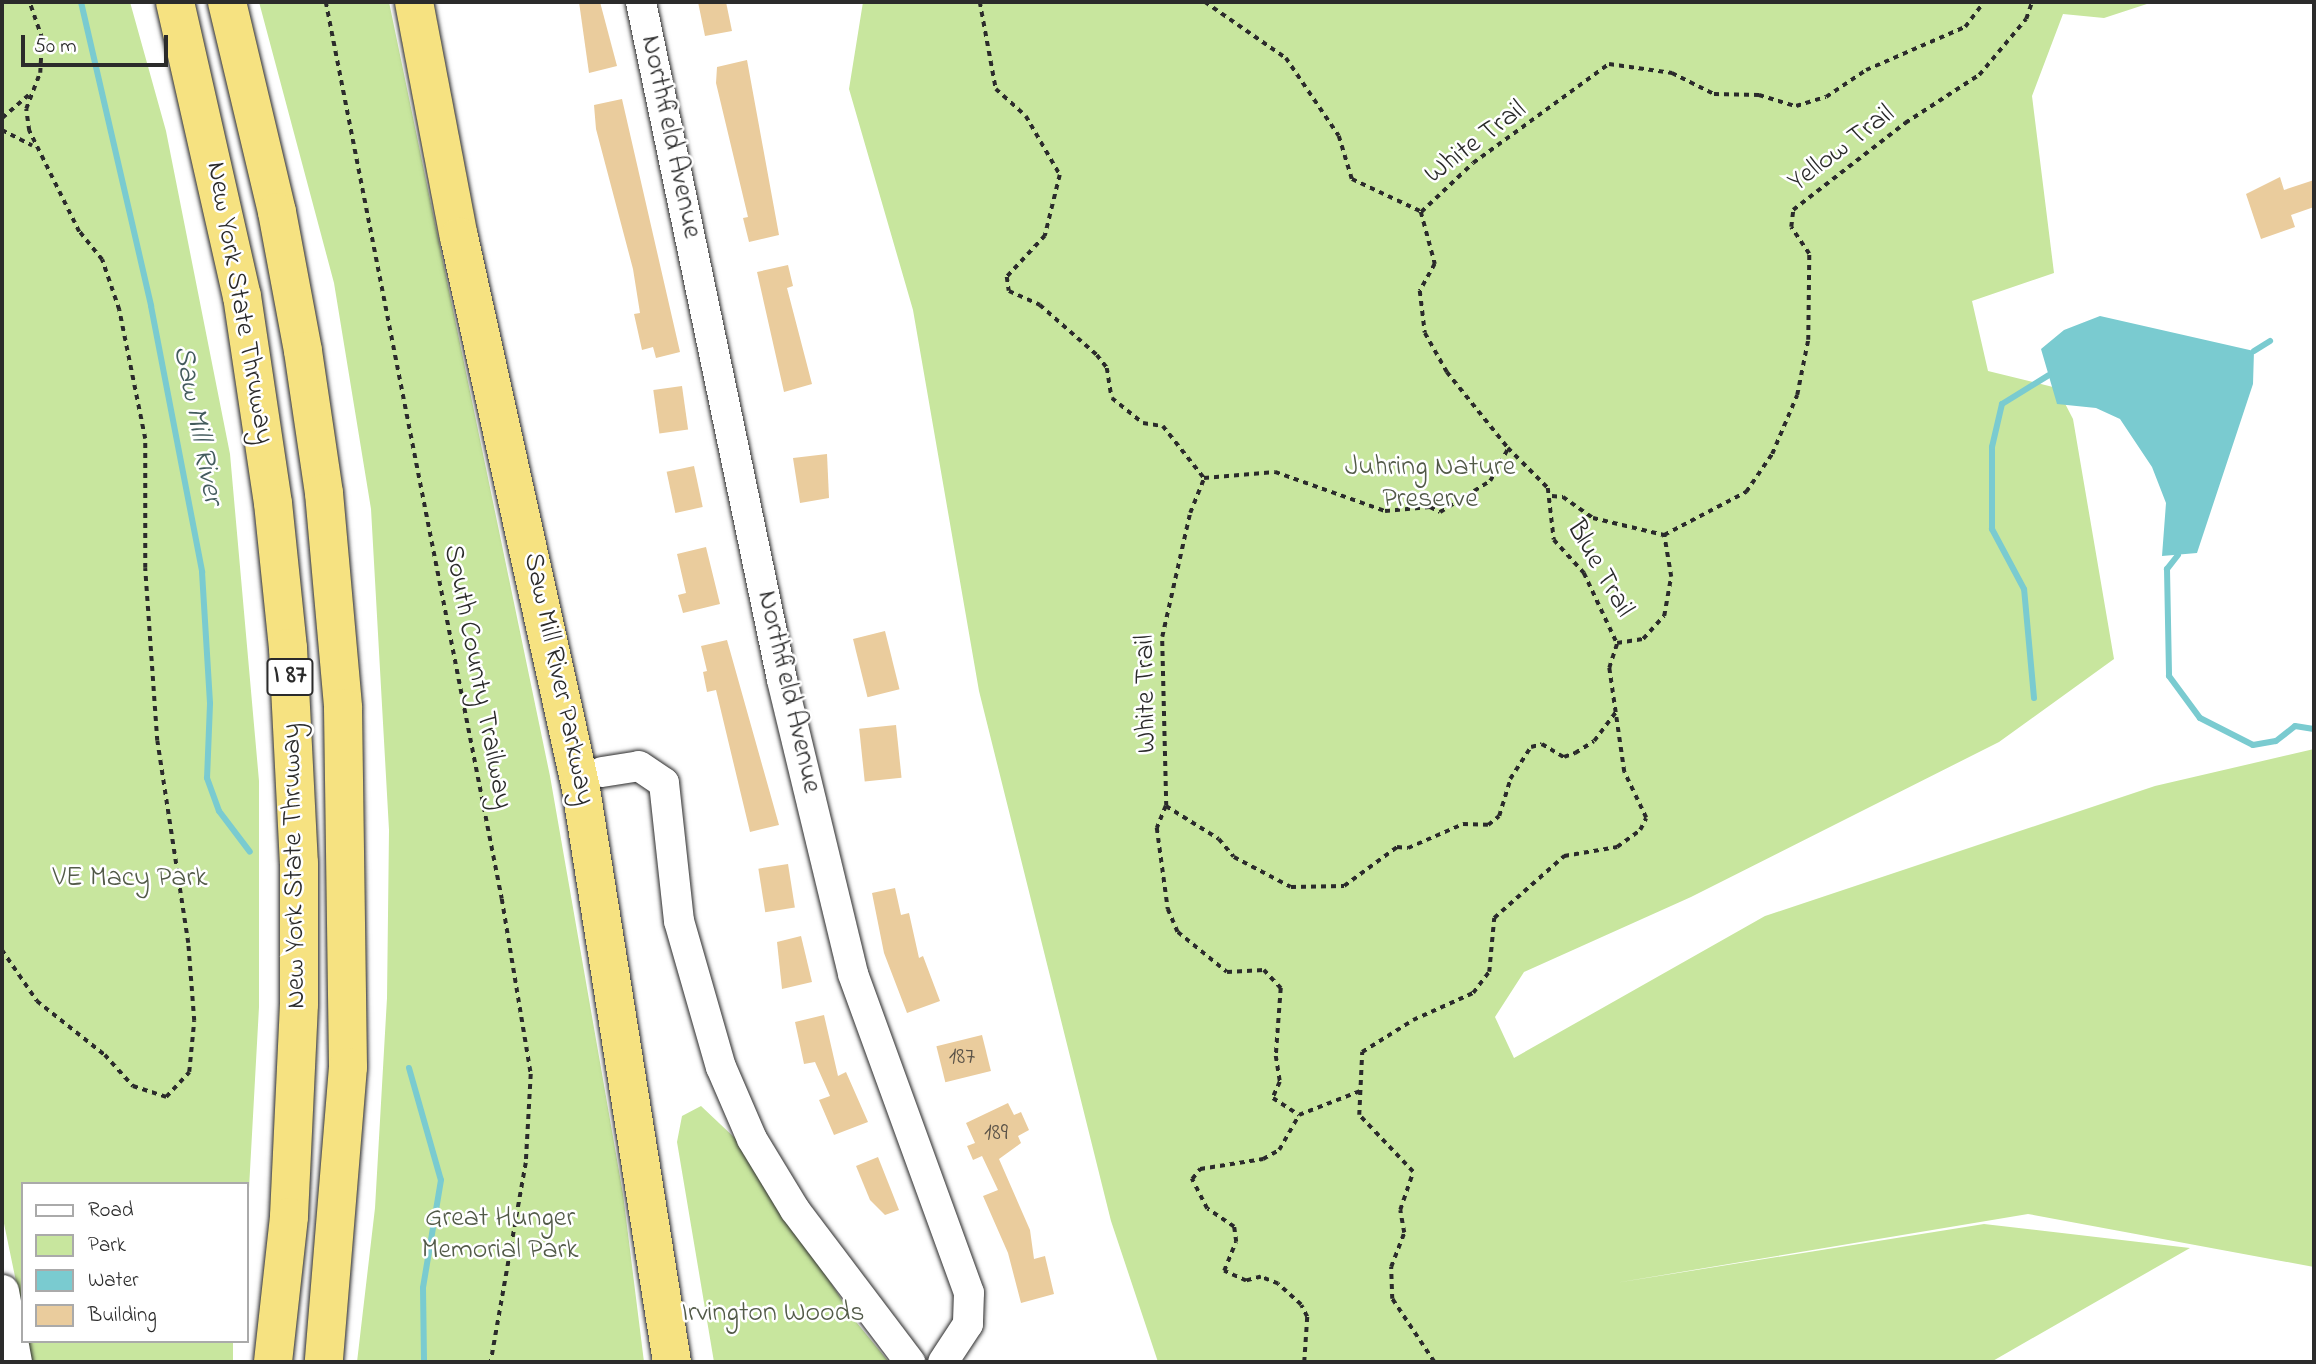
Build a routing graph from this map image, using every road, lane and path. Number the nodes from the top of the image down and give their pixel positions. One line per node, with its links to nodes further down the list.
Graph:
1 (29, 2): 12 (path)
2 (175, 2): 30 (highway, New York State Thruway / I 87)
3 (227, 2): 31 (highway, New York State Thruway / I 87)
4 (326, 2): 32 (path, South County Trailway)
5 (414, 2): 33 (highway, Saw Mill River Parkway)
6 (438, 2): 23 (highway, Saw Mill River Parkway)
7 (641, 2): 36 (street, Northfield Avenue)
8 (980, 2): 18 (path)
9 (1205, 2): 16 (path)
10 (1984, 2): 16 (path, White Trail)
11 (2032, 2): 20 (path, Yellow Trail)
12 (30, 94): 13 (path); 15 (path)
13 (2, 118)
14 (2, 130): 15 (path)
15 (34, 146): 25 (path)
16 (1421, 212): 17 (path, White Trail)
17 (1508, 448): 18 (path); 19 (path, Blue Trail)
18 (1205, 478): 24 (path, White Trail)
19 (1552, 496): 20 (path); 21 (path, Blue Trail)
20 (1664, 535): 21 (path)
21 (1617, 643): 22 (path)
22 (1617, 710): 24 (path); 26 (path)
23 (601, 772): 34 (highway, Saw Mill River Parkway); 35 (street)
24 (1166, 806): 27 (path, White Trail)
25 (2, 950)
26 (1360, 1091): 27 (path); 38 (path)
27 (1299, 1115): 37 (path)
28 (2, 1291): 29 (main road)
29 (15, 1362)
30 (273, 1362)
31 (324, 1362)
32 (491, 1362)
33 (671, 1362)
34 (695, 1362)
35 (910, 1362)
36 (943, 1362)
37 (1304, 1362)
38 (1434, 1362)

